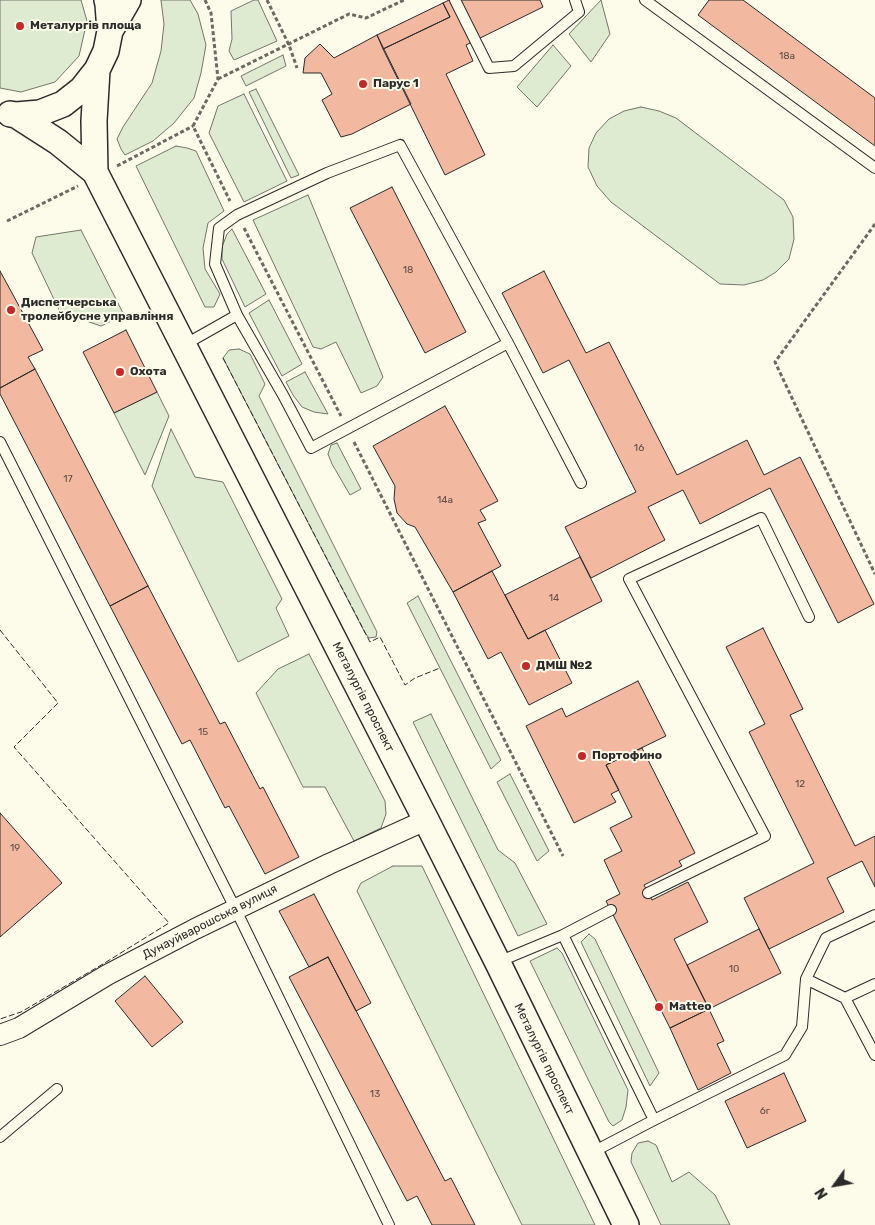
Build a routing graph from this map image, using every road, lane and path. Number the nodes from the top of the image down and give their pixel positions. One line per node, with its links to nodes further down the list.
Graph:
1 (107, 0): 10 (street)
2 (128, 0): 10 (street)
3 (205, 0): 9 (path)
4 (267, 0): 11 (path)
5 (404, 0): 11 (path)
6 (455, 0): 7 (lane)
7 (575, 0)
8 (645, 0): 16 (lane)
9 (211, 13)
10 (110, 31): 13 (street)
11 (289, 44): 12 (path); 14 (path)
12 (297, 68)
13 (97, 70): 15 (street); 17 (street, Металургів проспект)
14 (218, 79)
15 (8, 114): 17 (street, Металургів проспект)
16 (875, 168)
17 (95, 172): 21 (street, Металургів проспект)
18 (875, 224): 24 (path)
19 (237, 315): 20 (lane); 20 (lane); 21 (lane)
20 (508, 344): 23 (lane)
21 (184, 346): 26 (street, Металургів проспект)
22 (0, 442): 28 (lane)
23 (581, 483)
24 (875, 574)
25 (809, 617): 27 (lane)
26 (426, 820): 28 (street, Дунауйварошська вулиця); 32 (street, Металургів проспект)
27 (648, 892)
28 (235, 908): 36 (street, Дунауйварошська вулиця); 42 (lane)
29 (611, 910): 31 (lane)
30 (875, 915): 33 (lane)
31 (563, 935): 32 (lane); 39 (lane)
32 (498, 962): 41 (street, Металургів проспект)
33 (806, 980): 35 (lane); 39 (lane)
34 (875, 984): 35 (lane)
35 (845, 998): 37 (lane)
36 (0, 1034)
37 (875, 1054)
38 (57, 1089): 40 (lane)
39 (654, 1120): 41 (lane)
40 (0, 1137)
41 (590, 1154): 43 (street, Металургів проспект)
42 (389, 1225)
43 (626, 1225)

